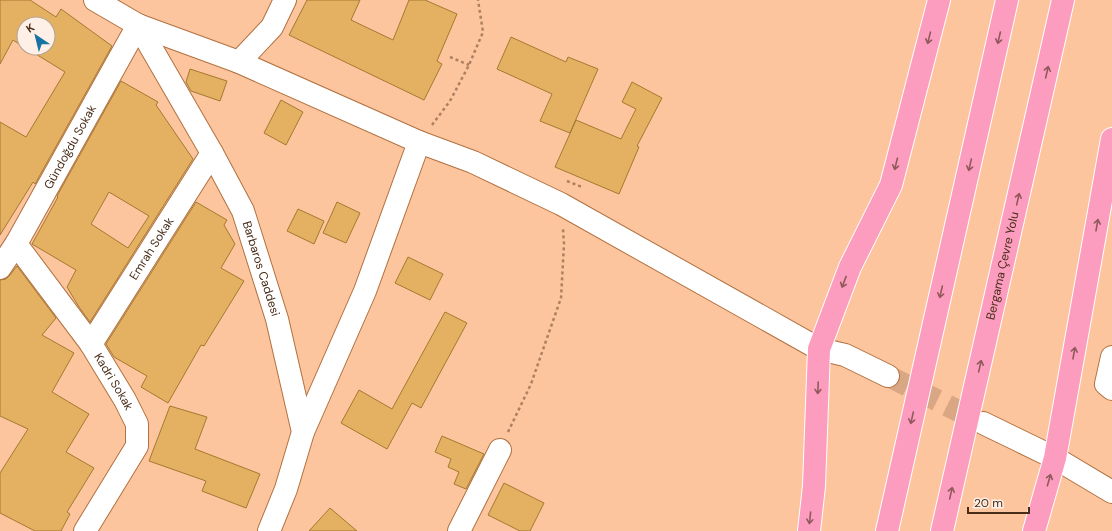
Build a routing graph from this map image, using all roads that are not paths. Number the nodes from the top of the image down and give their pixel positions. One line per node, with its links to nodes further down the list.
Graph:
1 (95, 0): 6 (street)
2 (285, 0): 7 (street)
3 (939, 0): 14 (highway, one-way to 14)
4 (1008, 0): 27 (highway, one-way to 27)
5 (1063, 0): 28 (highway, Bergama Çevre Yolu, one-way to 5)
6 (138, 25): 7 (street); 10 (street, Barbaros Caddesi); 11 (street, Gündoğdu Sokak)
7 (239, 62): 9 (street)
8 (1112, 140): 21 (highway, one-way to 8)
9 (420, 142): 14 (street); 19 (street)
10 (212, 153): 13 (street, Emrah Sokak); 19 (street, Barbaros Caddesi)
11 (16, 244): 12 (street, Gündoğdu Sokak); 13 (street, Kadri Sokak)
12 (0, 268)
13 (91, 344): 23 (street, Kadri Sokak)
14 (820, 349): 16 (street); 26 (highway, one-way to 26)
15 (1112, 356): 17 (street)
16 (888, 376)
17 (1112, 390)
18 (983, 423): 21 (street)
19 (303, 432): 24 (street, Barbaros Caddesi)
20 (500, 450): 25 (street)
21 (1055, 458): 22 (street); 29 (highway, one-way to 21)
22 (1112, 492)
23 (85, 531)
24 (269, 531)
25 (459, 531)
26 (809, 531)
27 (887, 531)
28 (942, 531)
29 (1034, 531)

